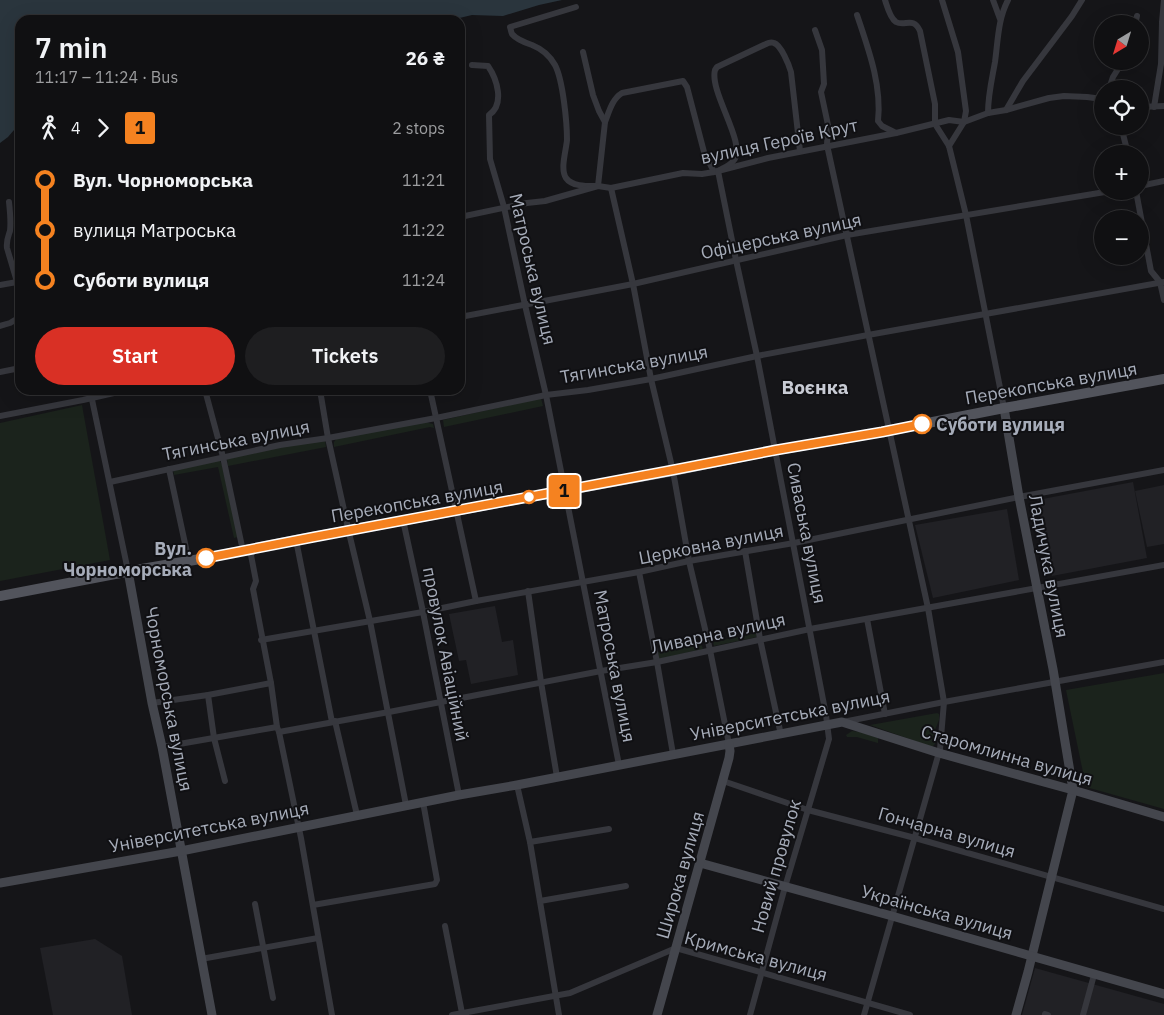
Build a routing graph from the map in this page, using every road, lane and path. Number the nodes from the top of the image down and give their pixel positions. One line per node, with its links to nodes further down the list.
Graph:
1 (885, 0): 22 (street)
2 (942, 0): 21 (street)
3 (993, 0): 10 (street)
4 (1008, 0): 10 (street)
5 (1082, 0): 18 (street)
6 (1164, 0): 9 (street)
7 (576, 6): 30 (street)
8 (857, 15): 23 (street)
9 (1163, 17): 17 (street)
10 (1000, 20): 19 (street)
11 (815, 30): 24 (street)
12 (583, 52): 20 (street)
13 (472, 65): 35 (street, Матроська вулиця)
14 (1094, 98): 18 (street, вулиця Героїв Крут)
15 (1164, 106): 17 (street)
16 (1149, 107): 17 (street)
17 (1154, 107)
18 (1006, 110): 19 (street, вулиця Героїв Крут)
19 (988, 113): 21 (street, вулиця Героїв Крут)
20 (605, 122): 27 (street, Сиваська вулиця); 30 (street)
21 (964, 122): 22 (street, вулиця Героїв Крут); 25 (street)
22 (935, 124): 23 (street, вулиця Героїв Крут); 25 (street, Ладичука вулиця)
23 (896, 133): 24 (street, вулиця Героїв Крут)
24 (827, 145): 26 (street, вулиця Героїв Крут); 38 (street)
25 (949, 146): 36 (street, Ладичука вулиця)
26 (800, 151): 27 (street, вулиця Героїв Крут); 27 (street)
27 (716, 172): 31 (street, вулиця Героїв Крут); 39 (street, Сиваська вулиця)
28 (1164, 182): 29 (street)
29 (1149, 184)
30 (598, 186): 31 (street, вулиця Героїв Крут); 35 (street, вулиця Героїв Крут)
31 (611, 188): 43 (street)
32 (1094, 194): 36 (street, Офіцерська вулиця)
33 (1138, 200): 42 (street)
34 (9, 202): 40 (street)
35 (504, 207): 37 (street, вулиця Героїв Крут); 46 (street, Матроська вулиця)
36 (966, 215): 38 (street, Офіцерська вулиця); 47 (street, Ладичука вулиця)
37 (465, 216)
38 (847, 235): 39 (street, Офіцерська вулиця); 51 (street)
39 (736, 260): 43 (street, Офіцерська вулиця); 52 (street, Сиваська вулиця)
40 (15, 275)
41 (15, 282): 44 (street)
42 (1162, 282): 45 (street); 47 (street, Тягинська вулиця)
43 (633, 284): 46 (street, Офіцерська вулиця); 55 (street)
44 (0, 285)
45 (1164, 300)
46 (525, 305): 48 (street, Офіцерська вулиця); 62 (street, Матроська вулиця)
47 (985, 313): 51 (street, Тягинська вулиця); 64 (street, Ладичука вулиця)
48 (465, 316)
49 (15, 320): 50 (street)
50 (0, 326)
51 (868, 335): 52 (street, Тягинська вулиця); 67 (street)
52 (757, 356): 55 (street, Тягинська вулиця); 69 (street, Сиваська вулиця)
53 (15, 369): 54 (street)
54 (0, 372)
55 (651, 379): 62 (street, Тягинська вулиця); 72 (street)
56 (1164, 379): 64 (main road, Перекопська вулиця)
57 (91, 395): 63 (street, Чорноморська вулиця)
58 (105, 395): 63 (street)
59 (207, 395): 70 (street)
60 (321, 395): 68 (street)
61 (431, 395): 66 (street)
62 (546, 395): 66 (street, Тягинська вулиця); 75 (street, Матроська вулиця)
63 (92, 398): 65 (street); 74 (street, Чорноморська вулиця)
64 (1004, 408): 67 (main road, Перекопська вулиця); 76 (street, Ладичука вулиця)
65 (0, 416)
66 (436, 418): 68 (street, Тягинська вулиця); 77 (street)
67 (888, 431): 69 (main road, Перекопська вулиця); 79 (street)
68 (328, 438): 70 (street, Тягинська вулиця); 80 (street)
69 (776, 450): 72 (main road, Перекопська вулиця); 82 (street, Сиваська вулиця)
70 (223, 458): 71 (street, Тягинська вулиця); 83 (street)
71 (169, 469): 74 (street, Тягинська вулиця); 86 (street)
72 (673, 470): 75 (main road, Перекопська вулиця); 85 (street)
73 (1164, 470): 76 (street, Церковна вулиця)
74 (110, 482): 88 (street, Чорноморська вулиця)
75 (564, 491): 77 (main road, Перекопська вулиця); 90 (street, Матроська вулиця)
76 (1019, 497): 79 (street, Церковна вулиця); 91 (street, Ладичука вулиця)
77 (456, 511): 78 (main road, Перекопська вулиця); 94 (street)
78 (403, 520): 80 (main road, Перекопська вулиця); 96 (street, провулок Авіаційний)
79 (909, 520): 82 (street, Церковна вулиця); 95 (street)
80 (349, 530): 81 (main road, Перекопська вулиця); 98 (street)
81 (296, 540): 83 (main road, Перекопська вулиця); 100 (street)
82 (794, 544): 84 (street, Церковна вулиця); 99 (street, Сиваська вулиця)
83 (247, 550): 86 (main road, Перекопська вулиця); 101 (street)
84 (745, 551): 85 (street, Церковна вулиця); 102 (street)
85 (689, 561): 89 (street, Церковна вулиця); 103 (street)
86 (189, 562): 88 (main road, Перекопська вулиця)
87 (1164, 565): 91 (street, Ливарна вулиця)
88 (128, 571): 93 (main road, Перекопська вулиця); 113 (street, Чорноморська вулиця)
89 (639, 572): 90 (street, Церковна вулиця); 104 (street)
90 (583, 582): 92 (street, Церковна вулиця); 106 (street, Матроська вулиця)
91 (1037, 588): 95 (street, Ливарна вулиця); 108 (street, Ладичука вулиця)
92 (528, 591): 94 (street, Церковна вулиця); 107 (street)
93 (0, 596)
94 (476, 601): 96 (street, Церковна вулиця)
95 (928, 608): 97 (street, Ливарна вулиця); 112 (street)
96 (423, 612): 98 (street, Церковна вулиця); 111 (street, провулок Авіаційний)
97 (868, 619): 99 (street, Ливарна вулиця); 115 (street)
98 (370, 621): 100 (street, Церковна вулиця); 114 (street)
99 (810, 629): 102 (street, Ливарна вулиця); 118 (street, Сиваська вулиця)
100 (314, 630): 101 (street, Церковна вулиця); 116 (street)
101 (261, 640): 109 (street)
102 (760, 640): 103 (street, Ливарна вулиця); 120 (street)
103 (710, 650): 104 (street, Ливарна вулиця); 122 (street)
104 (657, 662): 106 (street, Ливарна вулиця); 125 (street)
105 (1164, 662): 108 (street, Університетська вулиця)
106 (601, 671): 107 (street, Ливарна вулиця); 126 (street, Матроська вулиця)
107 (541, 682): 111 (street, Ливарна вулиця); 127 (street)
108 (1055, 682): 112 (street, Університетська вулиця); 131 (street, Ладичука вулиця)
109 (271, 683): 110 (street); 119 (street)
110 (208, 695): 113 (street); 121 (street)
111 (441, 702): 114 (street, Ливарна вулиця); 132 (street, провулок Авіаційний)
112 (944, 702): 115 (street, Університетська вулиця); 124 (street)
113 (152, 703): 123 (street, Чорноморська вулиця)
114 (389, 712): 116 (street, Ливарна вулиця); 134 (street)
115 (886, 714): 117 (street, Університетська вулиця)
116 (334, 721): 119 (street, Ливарна вулиця); 136 (street)
117 (842, 722): 118 (street, Університетська вулиця); 124 (street, Старомлинна вулиця)
118 (828, 725): 120 (street, Університетська вулиця); 135 (street, Новий провулок)
119 (278, 729): 121 (street, Ливарна вулиця); 138 (street)
120 (781, 734): 122 (street, Університетська вулиця)
121 (214, 738): 123 (street, Ливарна вулиця); 128 (street)
122 (729, 744): 125 (street, Університетська вулиця); 129 (street, Широка вулиця)
123 (162, 747): 142 (street, Чорноморська вулиця)
124 (939, 753): 131 (street, Старомлинна вулиця); 140 (street)
125 (672, 754): 126 (street, Університетська вулиця)
126 (619, 764): 127 (street, Університетська вулиця)
127 (557, 777): 130 (street, Університетська вулиця)
128 (224, 781)
129 (723, 781): 135 (street, Гончарна вулиця); 143 (street, Широка вулиця)
130 (517, 785): 132 (street, Університетська вулиця); 141 (street)
131 (1073, 790): 137 (street, Старомлинна вулиця); 144 (street, Ладичука вулиця)
132 (459, 795): 133 (street, Університетська вулиця)
133 (423, 802): 134 (street, Університетська вулиця); 150 (street)
134 (406, 806): 136 (street, Університетська вулиця)
135 (808, 810): 140 (street, Гончарна вулиця); 147 (street, Новий провулок)
136 (357, 815): 138 (street, Університетська вулиця)
137 (1164, 817)
138 (298, 826): 142 (street, Університетська вулиця); 150 (street)
139 (609, 829): 141 (street)
140 (915, 838): 144 (street, Гончарна вулиця); 152 (street)
141 (530, 842): 148 (street)
142 (181, 850): 145 (street, Університетська вулиця); 158 (street, Чорноморська вулиця)
143 (700, 863): 147 (street, Українська вулиця); 156 (street, Широка вулиця)
144 (1051, 877): 151 (street, Гончарна вулиця); 157 (street, Ладичука вулиця)
145 (0, 883)
146 (626, 886): 148 (street)
147 (785, 886): 152 (street, Українська вулиця); 159 (street, Новий провулок)
148 (540, 901): 162 (street)
149 (254, 904): 155 (street)
150 (313, 905): 154 (street)
151 (1164, 909)
152 (892, 916): 157 (street, Українська вулиця); 164 (street)
153 (445, 926): 165 (street)
154 (318, 938): 155 (street); 167 (street)
155 (263, 948): 158 (street); 163 (street)
156 (676, 948): 159 (street, Кримська вулиця); 162 (street, Кримська вулиця); 170 (street, Широка вулиця)
157 (1032, 956): 160 (street, Українська вулиця); 174 (street, Ладичука вулиця)
158 (201, 959): 166 (street, Чорноморська вулиця)
159 (762, 973): 164 (street, Кримська вулиця); 171 (street, Новий провулок)
160 (1094, 975): 161 (street, Українська вулиця); 175 (street)
161 (1164, 994)
162 (556, 996): 165 (street, Кримська вулиця); 169 (street)
163 (273, 998)
164 (868, 1003): 172 (street); 173 (street, Кримська вулиця)
165 (462, 1013): 168 (street, Кримська вулиця)
166 (212, 1015)
167 (332, 1015)
168 (452, 1015)
169 (559, 1015)
170 (657, 1015)
171 (750, 1015)
172 (864, 1015)
173 (910, 1015)
174 (1016, 1015)
175 (1083, 1015)

